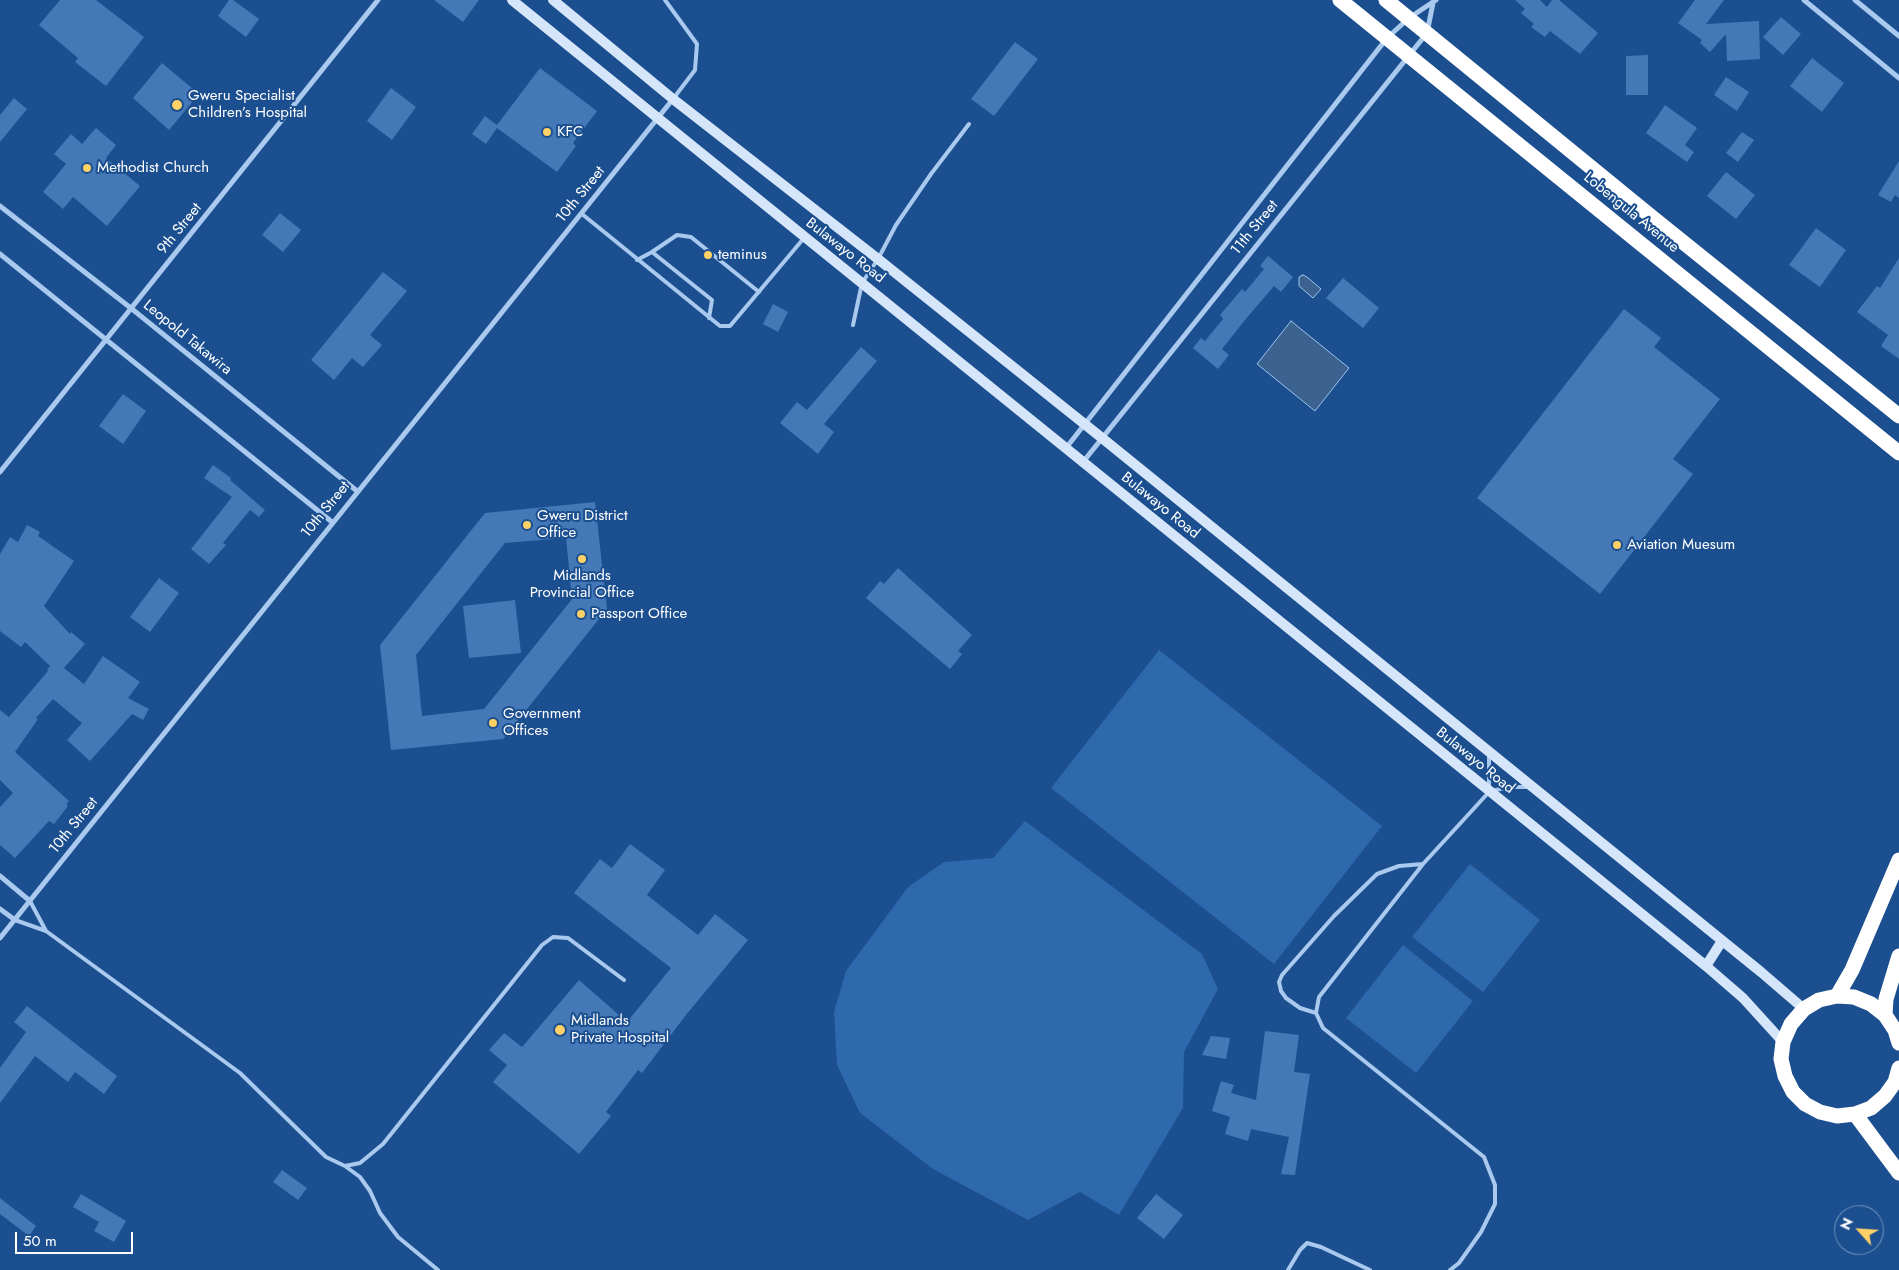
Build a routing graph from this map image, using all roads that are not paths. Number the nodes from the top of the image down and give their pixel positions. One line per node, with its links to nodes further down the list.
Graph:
1 (378, 0): 28 (street, 9th Street)
2 (512, 0): 17 (street, Bulawayo Road)
3 (553, 0): 16 (street, Bulawayo Road)
4 (665, 0): 16 (lane)
5 (1340, 0): 13 (highway, Lobengula Avenue)
6 (1386, 0): 10 (highway, Lobengula Avenue)
7 (1804, 0): 15 (street)
8 (1855, 0): 12 (street)
9 (1434, 1): 10 (street, 11th Street); 11 (street, 11th Street)
10 (1409, 18): 11 (highway, Lobengula Avenue); 13 (street, 11th Street)
11 (1427, 33): 14 (street, 11th Street); 32 (highway, Lobengula Avenue)
12 (1899, 36)
13 (1388, 38): 14 (highway, Lobengula Avenue); 33 (street, 11th Street)
14 (1409, 56): 34 (street, 11th Street); 36 (highway, Lobengula Avenue)
15 (1899, 78)
16 (673, 99): 17 (street, 10th Street); 24 (street, Bulawayo Road)
17 (658, 119): 20 (street, 10th Street); 21 (street, Bulawayo Road)
18 (969, 124): 24 (lane)
19 (0, 206): 28 (street, Leopold Takawira)
20 (582, 214): 25 (lane); 39 (street, 10th Street)
21 (804, 238): 26 (street, Bulawayo Road); 27 (lane)
22 (652, 252): 25 (lane); 27 (lane); 29 (lane)
23 (0, 254): 31 (street)
24 (878, 259): 26 (lane); 33 (street, Bulawayo Road)
25 (637, 260): 29 (lane)
26 (862, 283): 30 (lane); 35 (street, Bulawayo Road)
27 (759, 292): 29 (lane)
28 (132, 309): 31 (street, 9th Street); 39 (street, Leopold Takawira)
29 (709, 318)
30 (853, 325)
31 (106, 340): 38 (street, 9th Street); 40 (street)
32 (1897, 411)
33 (1084, 424): 34 (street, Bulawayo Road); 35 (street, 11th Street)
34 (1102, 438): 37 (street, 11th Street); 41 (street, Bulawayo Road)
35 (1065, 448): 37 (street, Bulawayo Road)
36 (1899, 453)
37 (1083, 463): 43 (street, Bulawayo Road)
38 (0, 472)
39 (357, 491): 40 (street, 10th Street)
40 (332, 522): 47 (street, 10th Street)
41 (1489, 752): 42 (street, Bulawayo Road); 43 (lane)
42 (1533, 788): 43 (lane); 52 (street, Bulawayo Road)
43 (1489, 792): 45 (lane); 54 (street, Bulawayo Road)
44 (1899, 860): 56 (highway)
45 (1423, 864): 58 (lane); 58 (lane)
46 (0, 876): 47 (street)
47 (30, 901): 49 (street, 10th Street); 50 (lane)
48 (0, 909): 49 (street)
49 (14, 920): 50 (lane); 51 (street, 10th Street)
50 (46, 931): 64 (lane)
51 (0, 938)
52 (1722, 941): 54 (street); 57 (street, Bulawayo Road)
53 (1899, 956): 59 (highway)
54 (1706, 966): 60 (street, Bulawayo Road)
55 (624, 980): 64 (lane)
56 (1837, 996): 57 (highway); 59 (highway)
57 (1804, 1009): 60 (highway)
58 (1316, 1013): 69 (lane)
59 (1885, 1015): 61 (highway)
60 (1783, 1042): 63 (highway)
61 (1899, 1043)
62 (1898, 1079): 63 (highway)
63 (1855, 1114): 65 (highway)
64 (344, 1166): 66 (lane)
65 (1899, 1173)
66 (438, 1270)
67 (1288, 1270): 68 (lane)
68 (1370, 1270)
69 (1450, 1270)

